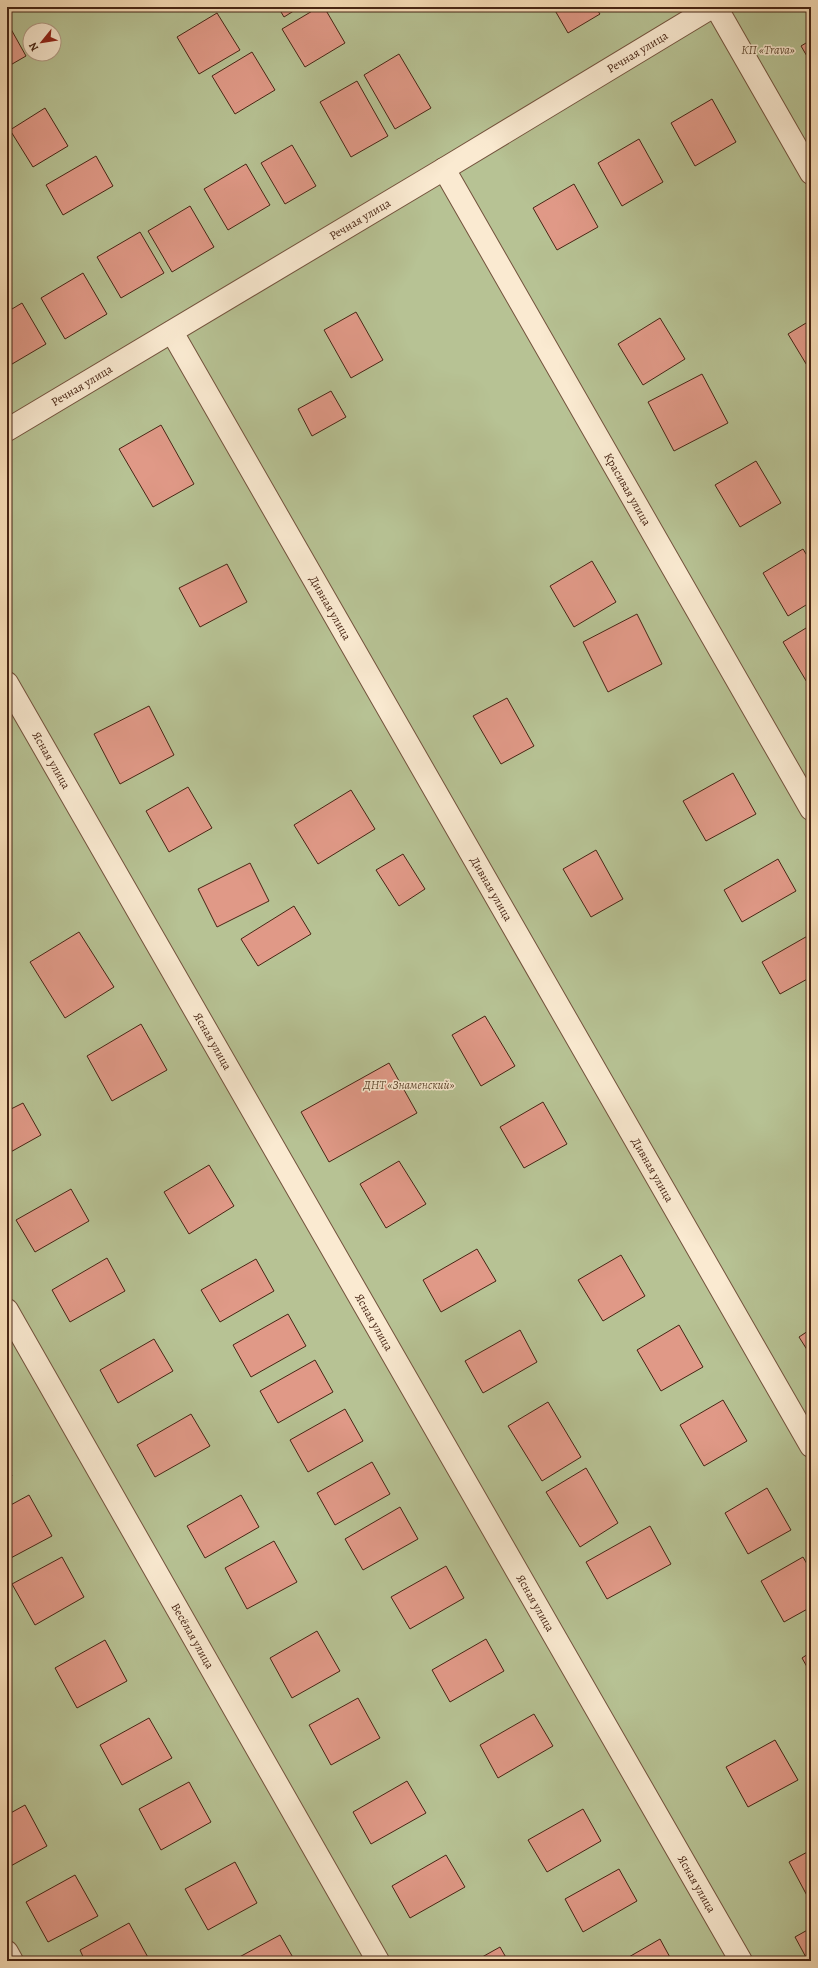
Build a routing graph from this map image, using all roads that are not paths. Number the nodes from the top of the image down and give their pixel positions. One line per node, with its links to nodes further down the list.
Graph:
1 (712, 7): 3 (street, Речная улица)
2 (716, 7): 4 (street)
3 (444, 170): 5 (street, Речная улица); 8 (street, Красивая улица)
4 (811, 173)
5 (172, 332): 6 (street, Речная улица); 10 (street, Дивная улица)
6 (7, 430)
7 (7, 683): 14 (street, Ясная улица)
8 (811, 809)
9 (7, 1310): 13 (street, Весёлая улица)
10 (811, 1446)
11 (7, 1952): 12 (street)
12 (12, 1961)
13 (378, 1961)
14 (741, 1961)

